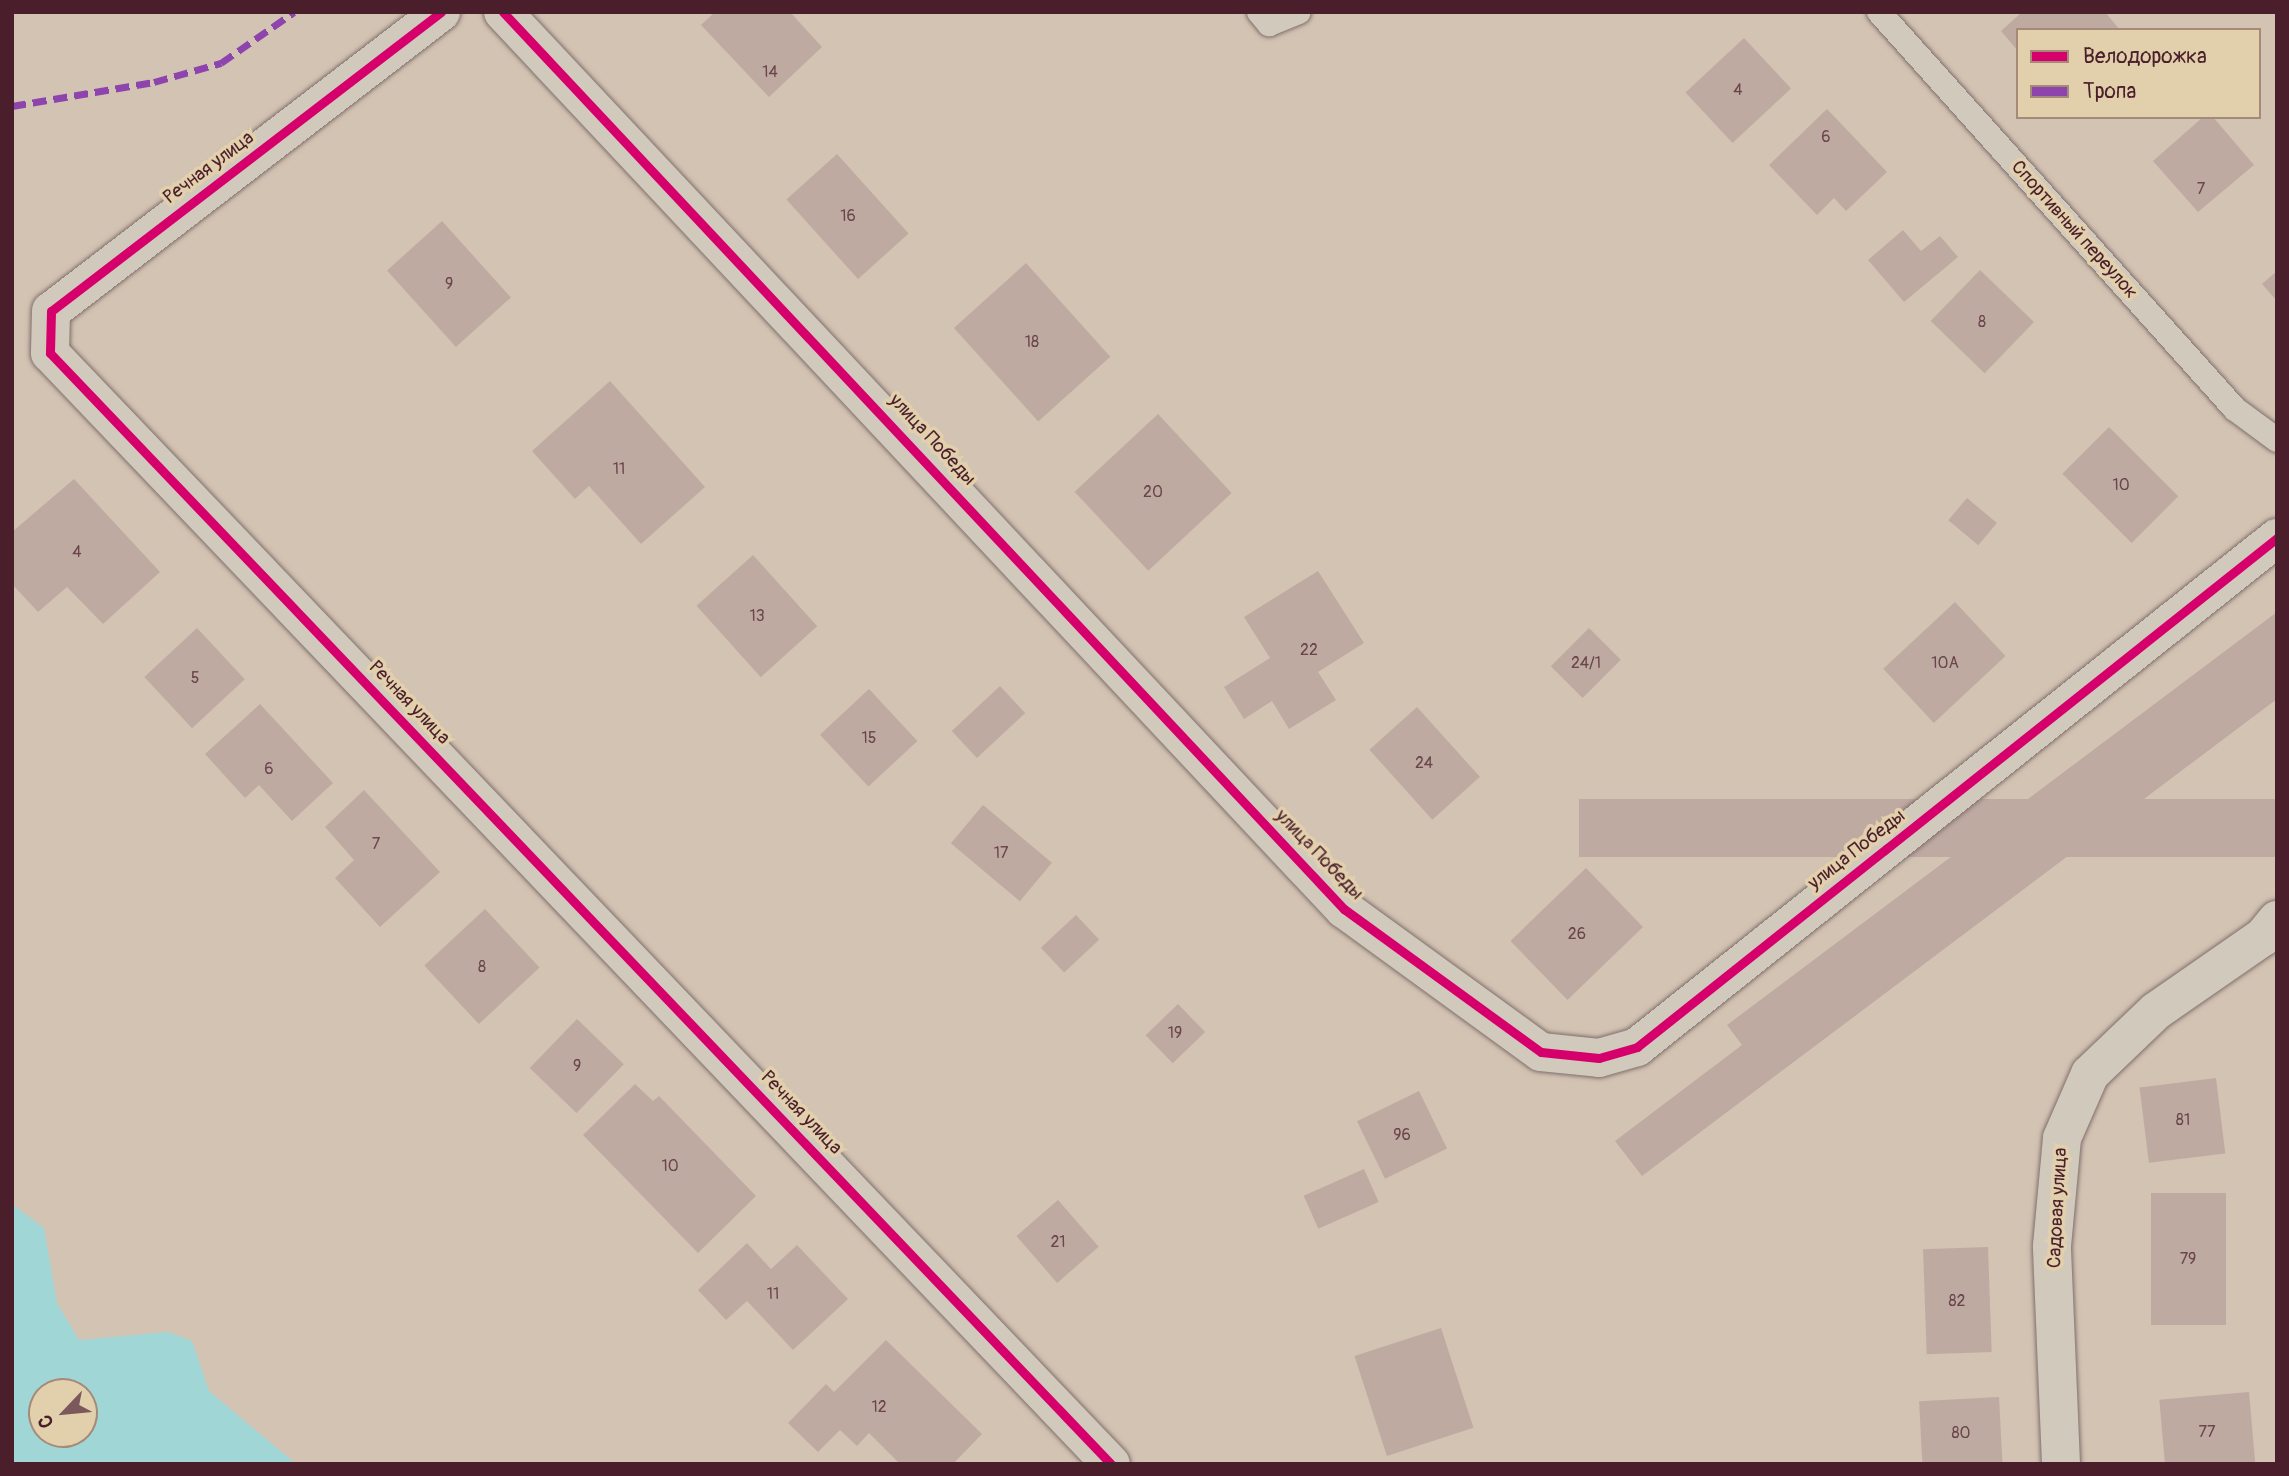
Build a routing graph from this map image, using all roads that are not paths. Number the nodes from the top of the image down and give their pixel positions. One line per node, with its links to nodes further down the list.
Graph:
1 (441, 12): 9 (street, Речная улица)
2 (503, 12): 7 (street, улица Победы)
3 (1259, 12): 4 (lane)
4 (1299, 12)
5 (1880, 12): 6 (lane, Спортивный переулок)
6 (2277, 440)
7 (2277, 538)
8 (2277, 920): 10 (street, Садовая улица)
9 (1111, 1464)
10 (2061, 1464)

